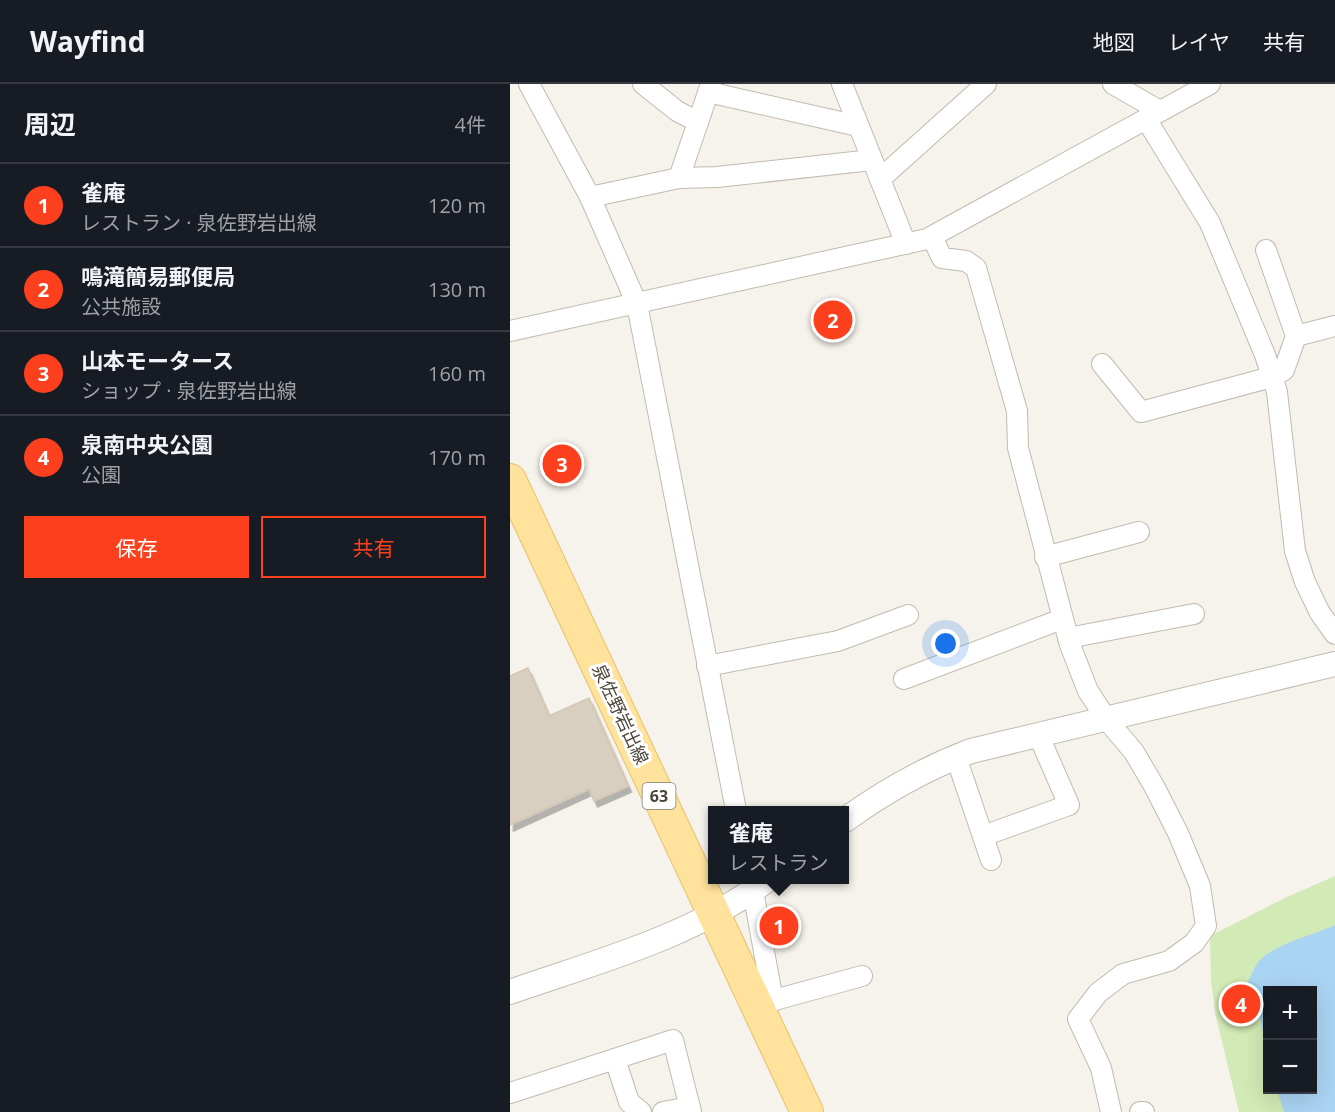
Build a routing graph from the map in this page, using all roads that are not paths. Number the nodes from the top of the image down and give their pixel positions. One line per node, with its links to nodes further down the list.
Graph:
1 (529, 84): 14 (street)
2 (644, 84): 9 (street)
3 (842, 84): 10 (street)
4 (986, 84): 13 (street)
5 (1113, 84): 8 (street)
6 (1210, 84): 8 (street)
7 (709, 88): 9 (street); 10 (street)
8 (1153, 115): 15 (street); 23 (street)
9 (698, 122): 12 (street)
10 (858, 126): 11 (street)
11 (872, 160): 12 (street); 13 (street)
12 (679, 178): 14 (street)
13 (880, 179): 16 (street)
14 (590, 197): 18 (street)
15 (932, 237): 16 (street); 26 (street)
16 (906, 244): 18 (street)
17 (1266, 250): 21 (street)
18 (637, 304): 20 (street); 32 (street)
19 (1335, 326): 21 (street)
20 (510, 331)
21 (1296, 336): 23 (street)
22 (1102, 364): 23 (street)
23 (1272, 377): 30 (street)
24 (510, 480): 43 (main road, 泉佐野岩出線 / 63)
25 (1139, 532): 26 (street)
26 (1045, 557): 29 (street)
27 (1194, 614): 29 (street)
28 (908, 615): 32 (street)
29 (1065, 628): 33 (street); 34 (street)
30 (1335, 634)
31 (1335, 664): 34 (street)
32 (707, 666): 37 (street)
33 (904, 679)
34 (1107, 720): 35 (street); 53 (street)
35 (1038, 734): 36 (street); 39 (street)
36 (956, 757): 38 (street); 39 (street)
37 (735, 806)
38 (849, 817)
39 (982, 836): 40 (street)
40 (991, 860)
41 (756, 884): 43 (street)
42 (757, 884): 46 (street)
43 (716, 914): 45 (street); 46 (main road, 泉佐野岩出線 / 63)
44 (862, 975): 46 (street)
45 (510, 992)
46 (765, 1003): 50 (main road, 泉佐野岩出線 / 63)
47 (615, 1059): 48 (street); 49 (street); 51 (street)
48 (510, 1093)
49 (691, 1109): 52 (street)
50 (805, 1110)
51 (640, 1112)
52 (663, 1112)
53 (1111, 1112)

